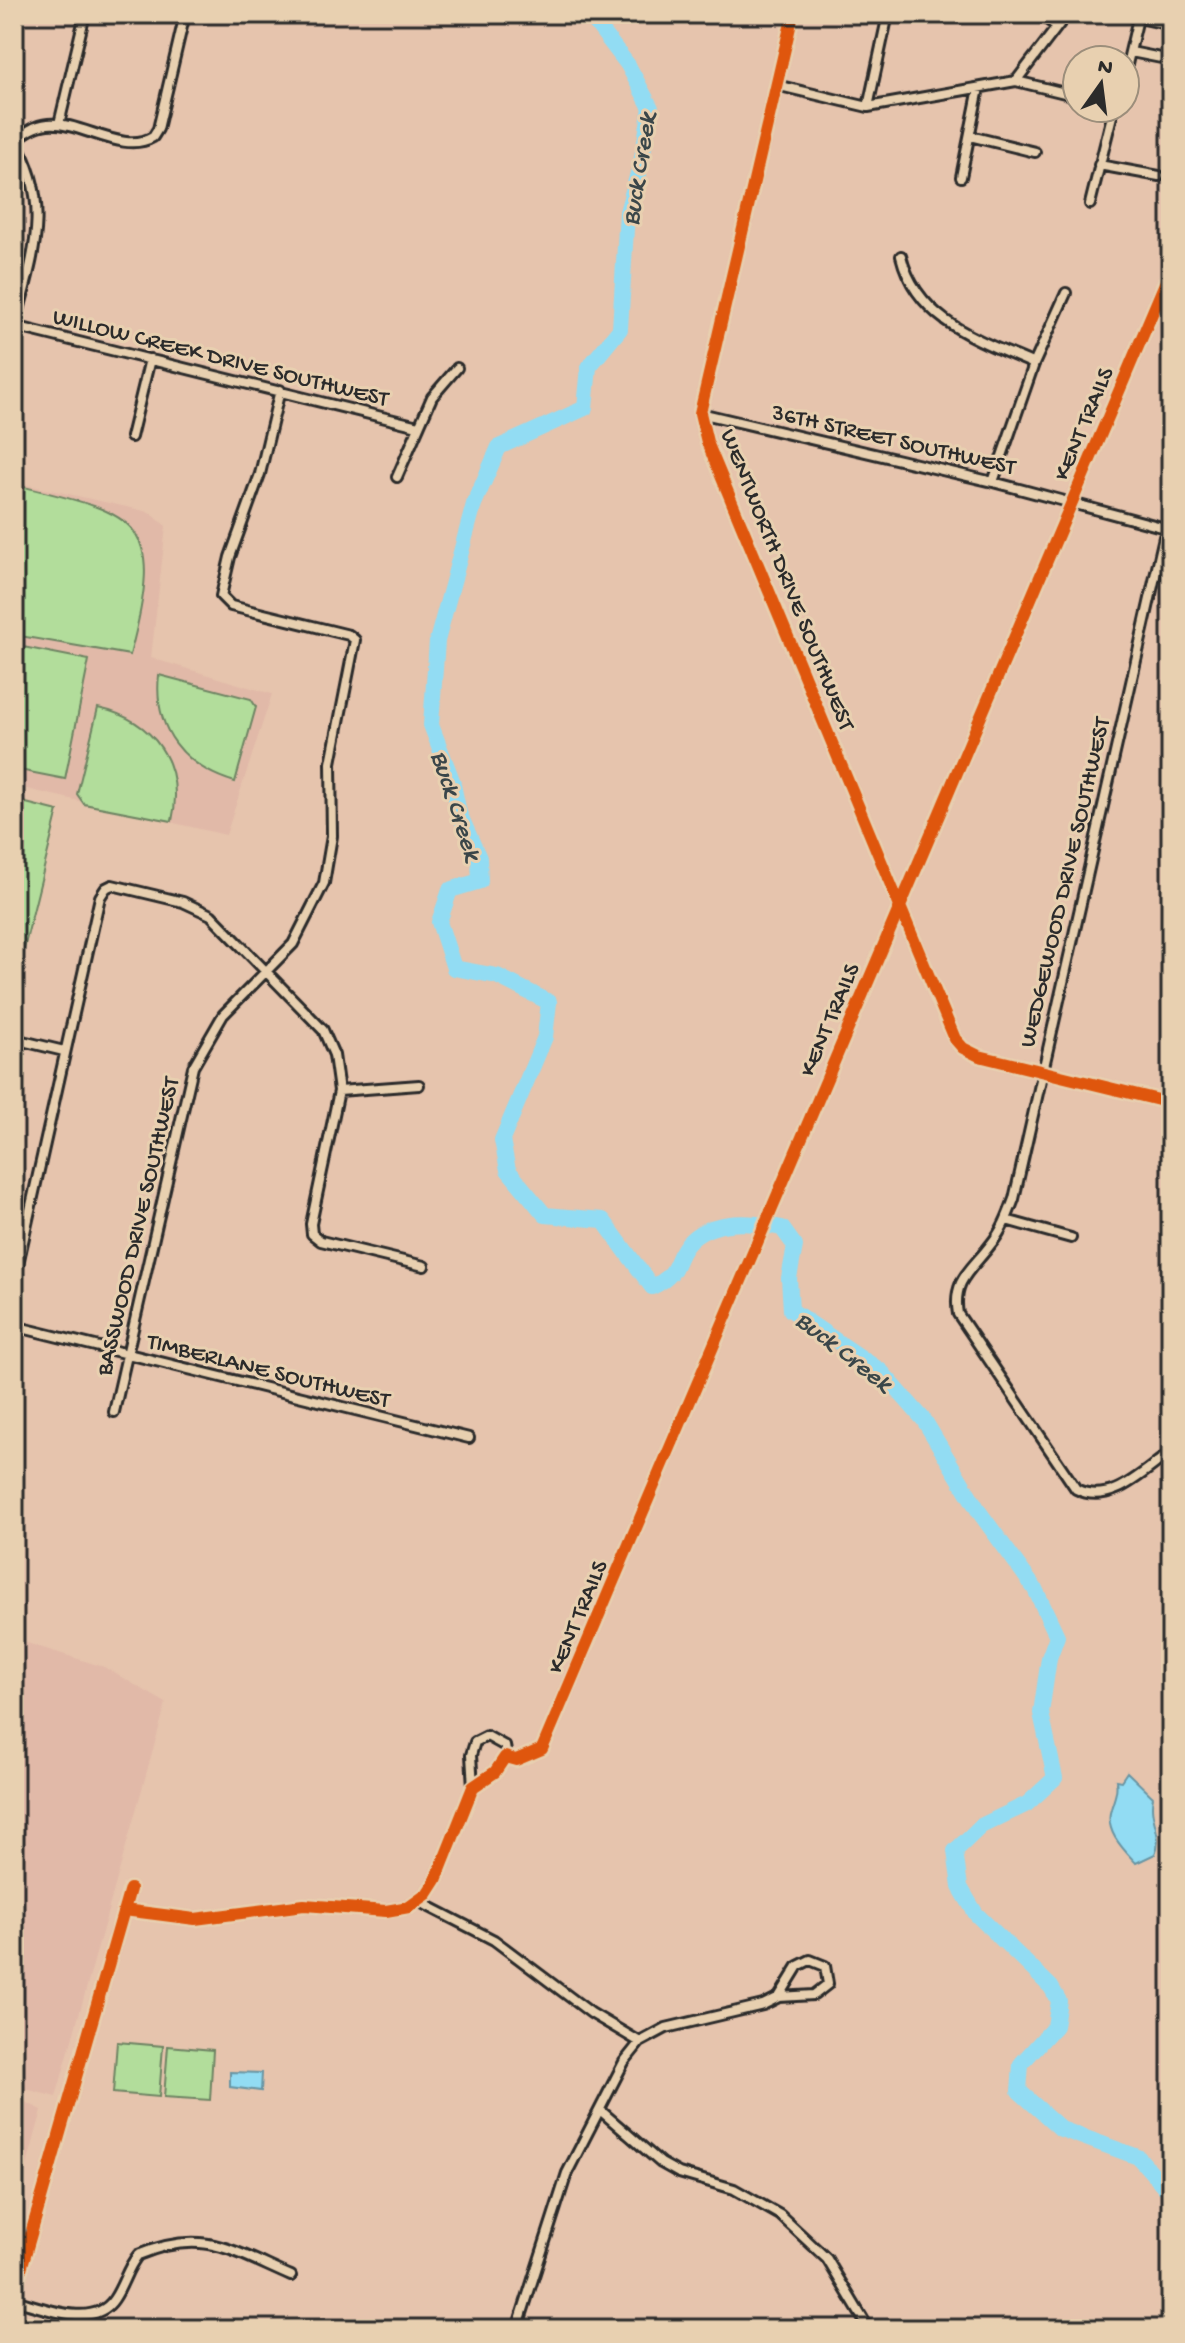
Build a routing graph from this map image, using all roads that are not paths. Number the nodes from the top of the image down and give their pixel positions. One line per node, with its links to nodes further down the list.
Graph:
1 (85, 14): 19 (street)
2 (185, 14): 19 (street)
3 (793, 14): 15 (street, WENTWORTH DRIVE SOUTHWEST)
4 (888, 14): 18 (street)
5 (1041, 14): 10 (street)
6 (1067, 14): 10 (street)
7 (1121, 14): 8 (street)
8 (1138, 18): 9 (street); 11 (street)
9 (1171, 25)
10 (1057, 27): 14 (street)
11 (1133, 44)
12 (1141, 54): 13 (street)
13 (1171, 60)
14 (1016, 81): 16 (street); 17 (street)
15 (776, 85): 18 (street); 35 (street, WENTWORTH DRIVE SOUTHWEST)
16 (979, 88): 18 (street); 21 (street)
17 (1061, 92)
18 (868, 107)
19 (59, 124): 22 (street)
20 (1110, 124): 24 (street)
21 (970, 136): 23 (street); 26 (street)
22 (14, 140): 30 (street)
23 (1035, 152)
24 (1099, 165): 25 (street); 27 (street)
25 (1159, 176)
26 (961, 177)
27 (1090, 204)
28 (901, 256): 32 (street)
29 (1066, 293): 32 (street)
30 (14, 328): 31 (street, WILLOW CREEK DRIVE SOUTHWEST)
31 (150, 359): 34 (street, WILLOW CREEK DRIVE SOUTHWEST); 37 (street)
32 (1034, 364): 39 (street)
33 (457, 368): 36 (street)
34 (280, 390): 36 (street, WILLOW CREEK DRIVE SOUTHWEST); 42 (street, BASSWOOD DRIVE SOUTHWEST)
35 (700, 413): 39 (street, 36TH STREET SOUTHWEST); 45 (street, WENTWORTH DRIVE SOUTHWEST)
36 (418, 426): 38 (street)
37 (131, 437)
38 (397, 477)
39 (993, 482): 41 (street, 36TH STREET SOUTHWEST)
40 (1171, 506): 41 (street, WEDGEWOOD DRIVE SOUTHWEST)
41 (1169, 529): 45 (street, WEDGEWOOD DRIVE SOUTHWEST)
42 (269, 971): 44 (street); 47 (street); 54 (street, BASSWOOD DRIVE SOUTHWEST)
43 (14, 1039): 44 (street)
44 (64, 1051): 52 (street)
45 (1043, 1072): 48 (street); 49 (street, WEDGEWOOD DRIVE SOUTHWEST)
46 (419, 1085): 47 (street)
47 (339, 1091): 51 (street)
48 (1171, 1103)
49 (1006, 1220): 50 (street); 57 (street, WEDGEWOOD DRIVE SOUTHWEST)
50 (1071, 1238)
51 (424, 1266)
52 (14, 1282)
53 (14, 1326): 54 (street, TIMBERLANE SOUTHWEST)
54 (127, 1355): 55 (street, BASSWOOD DRIVE SOUTHWEST); 56 (street, TIMBERLANE SOUTHWEST)
55 (114, 1412)
56 (469, 1438)
57 (1171, 1452)
58 (473, 1787): 58 (street); 60 (street)
59 (130, 1889): 61 (street)
60 (418, 1901): 61 (street); 63 (street)
61 (124, 1910): 66 (street)
62 (779, 1997): 62 (street); 63 (street)
63 (640, 2042): 64 (street)
64 (600, 2110): 68 (street); 69 (street)
65 (291, 2276): 67 (street)
66 (14, 2293)
67 (14, 2300)
68 (517, 2329)
69 (869, 2329)

